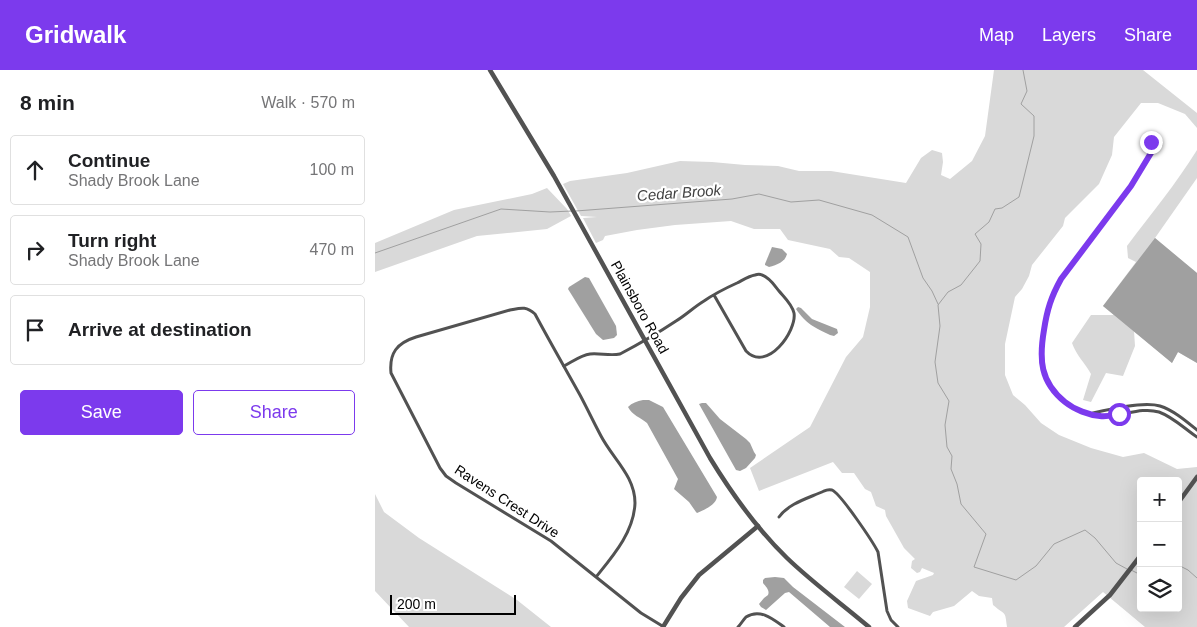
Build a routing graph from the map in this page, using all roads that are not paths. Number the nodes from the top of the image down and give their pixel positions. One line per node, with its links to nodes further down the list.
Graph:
1 (490, 70): 4 (street, Plainsboro Road)
2 (1154, 148): 8 (street)
3 (714, 295): 3 (street); 4 (street)
4 (645, 340): 5 (street); 16 (street, Plainsboro Road)
5 (564, 366): 18 (street, Ravens Crest Drive); 18 (street, Ravens Crest Drive)
6 (1132, 406): 7 (street); 8 (street); 9 (street)
7 (1133, 412): 8 (street); 10 (street)
8 (1090, 414)
9 (1183, 420): 10 (street); 11 (street)
10 (1180, 424): 12 (street)
11 (1197, 430)
12 (1197, 438)
13 (1197, 477): 14 (street)
14 (1182, 498)
15 (779, 517): 23 (street)
16 (758, 526): 19 (street); 22 (street, Plainsboro Road)
17 (1137, 560): 24 (street)
18 (596, 577): 19 (street, Ravens Crest Drive)
19 (664, 627)
20 (738, 627): 21 (street)
21 (784, 627)
22 (869, 627)
23 (897, 627)
24 (1075, 627)

